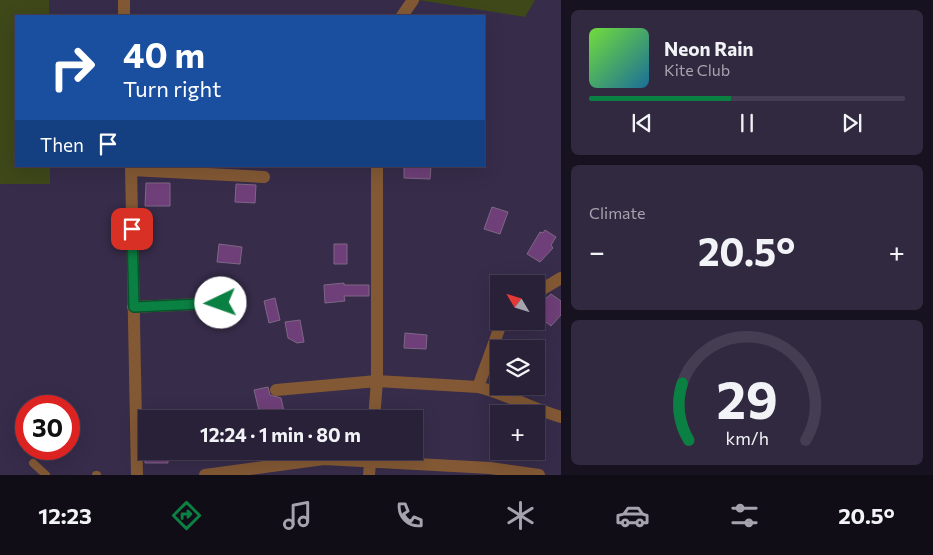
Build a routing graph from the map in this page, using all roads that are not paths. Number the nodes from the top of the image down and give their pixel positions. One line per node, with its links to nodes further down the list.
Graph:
1 (124, 0): 3 (street)
2 (413, 0): 4 (street)
3 (124, 15)
4 (403, 15)
5 (377, 167): 13 (street)
6 (131, 168): 7 (street); 11 (street)
7 (264, 177)
8 (560, 278): 9 (street)
9 (545, 287)
10 (221, 303): 11 (street)
11 (134, 307): 21 (street)
12 (499, 330): 14 (street)
13 (377, 381): 14 (street); 15 (street); 16 (street)
14 (478, 387): 17 (street)
15 (276, 390)
16 (375, 410)
17 (560, 417)
18 (33, 463): 20 (lane)
19 (370, 463): 22 (street); 23 (street)
20 (46, 475)
21 (136, 475)
22 (205, 475)
23 (539, 475)

